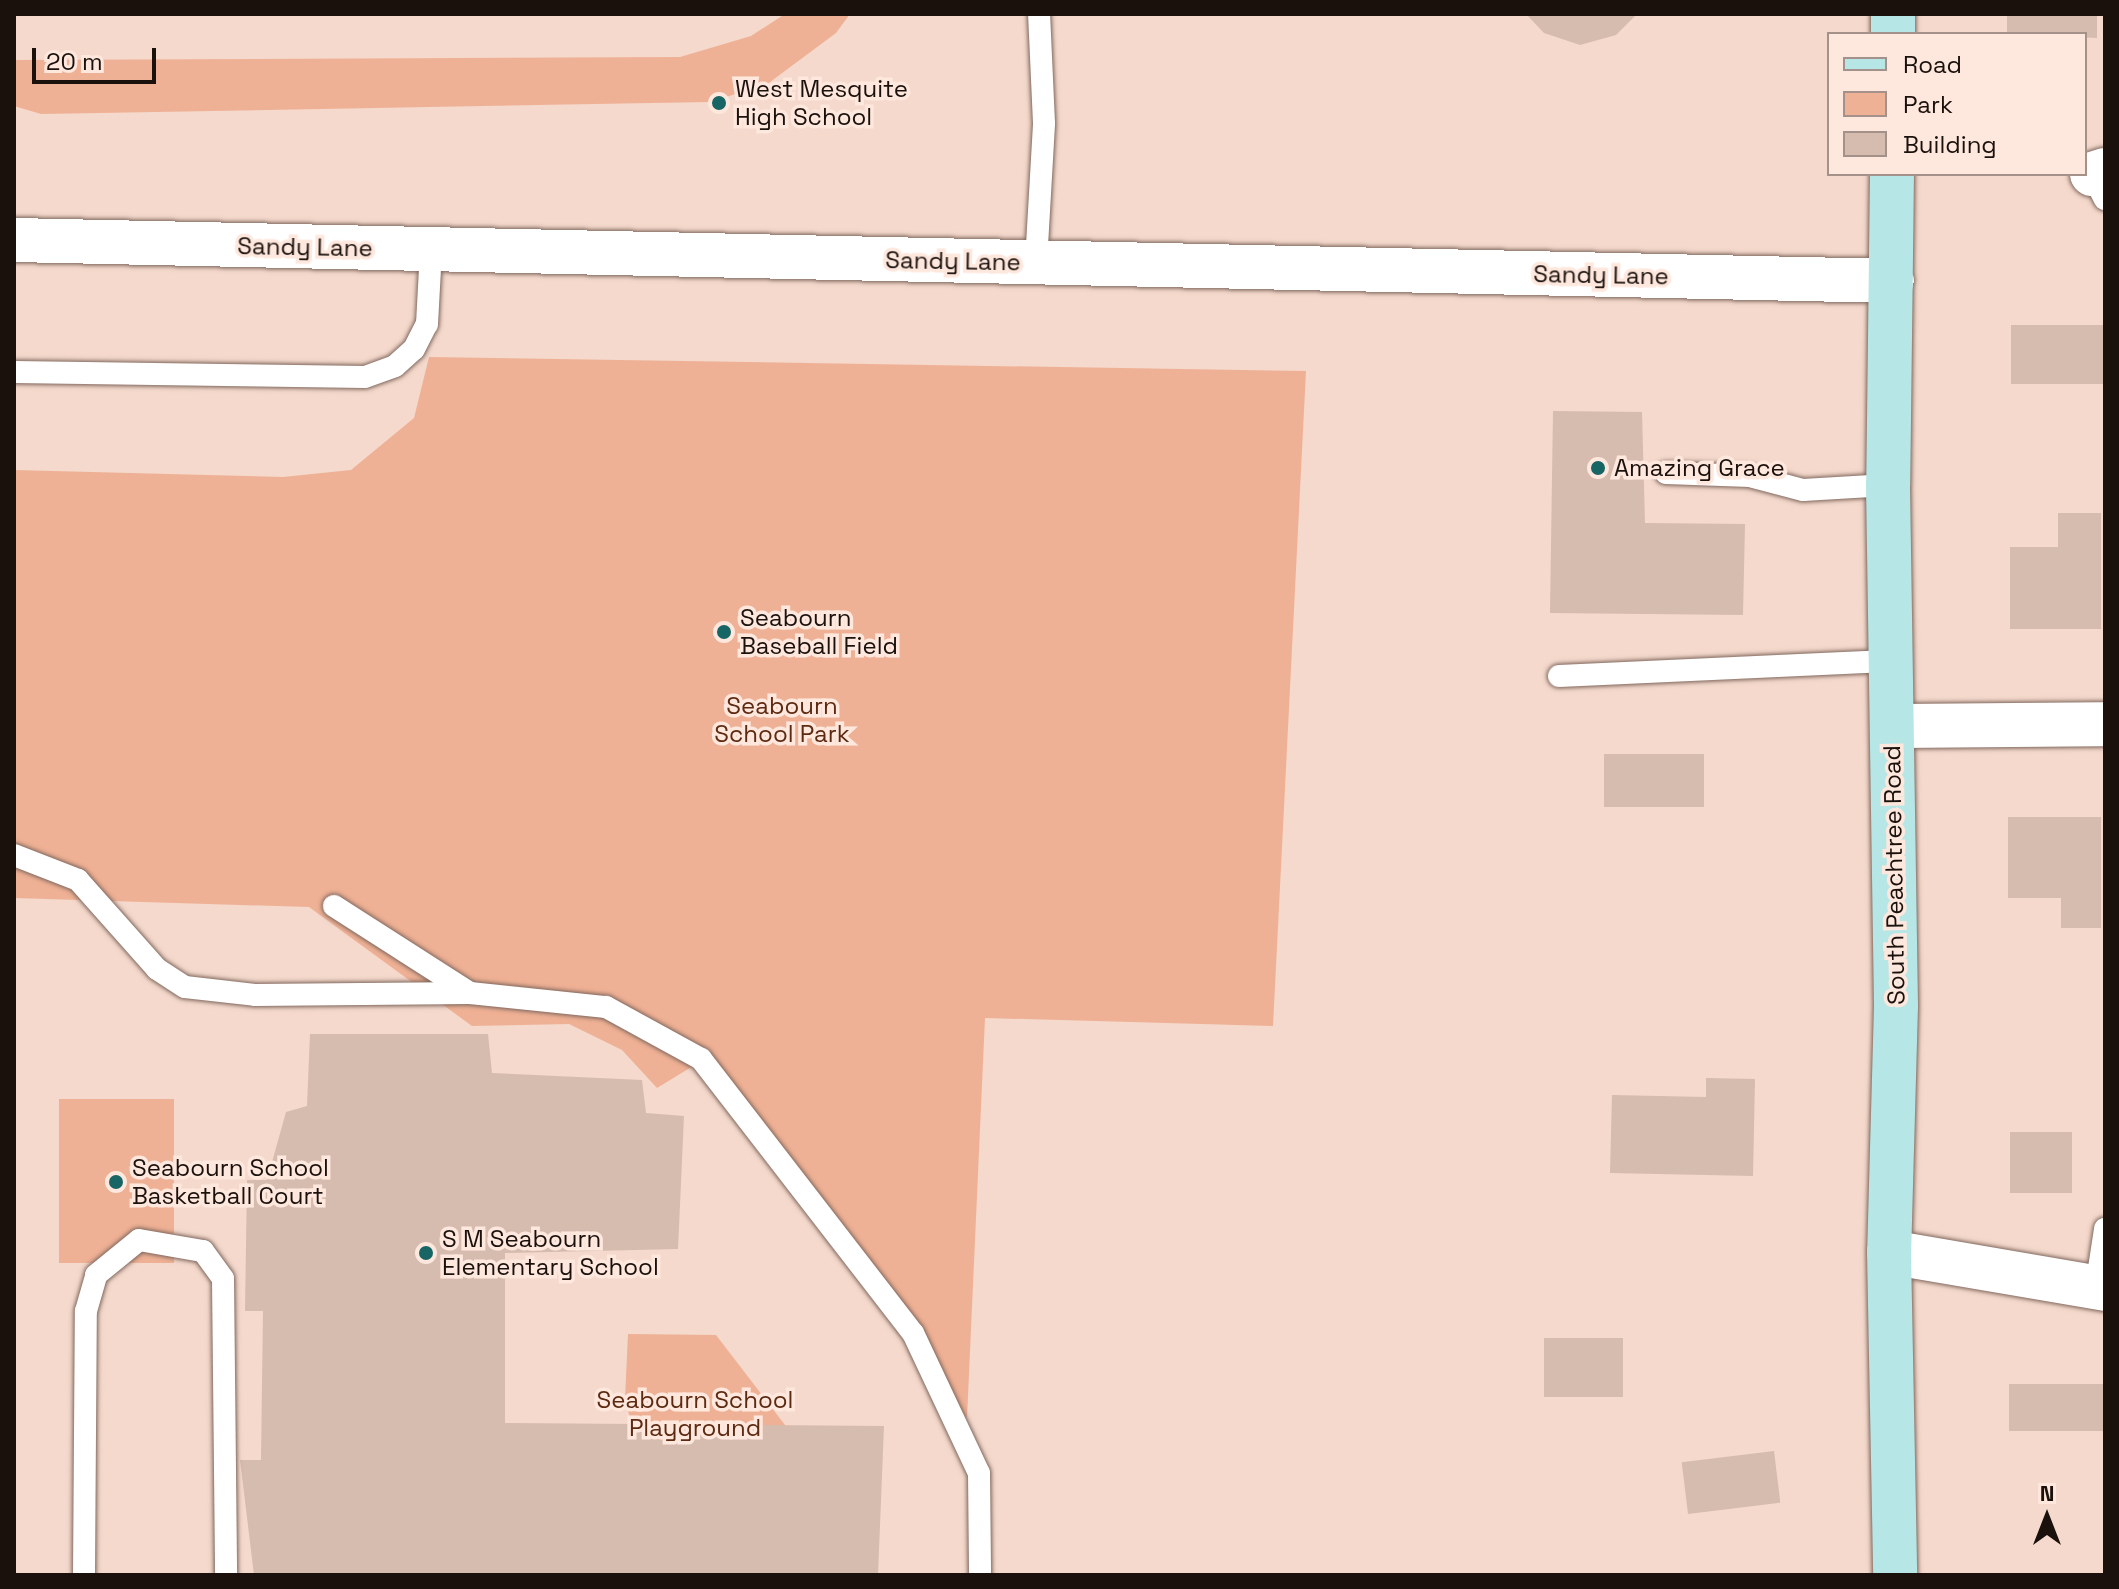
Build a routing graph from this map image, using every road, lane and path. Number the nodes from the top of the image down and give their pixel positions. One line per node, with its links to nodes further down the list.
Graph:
1 (1039, 14): 5 (lane)
2 (1892, 176): 6 (main road, South Peachtree Road)
3 (14, 240): 4 (street, Sandy Lane)
4 (431, 249): 5 (street, Sandy Lane); 7 (lane)
5 (1036, 263): 6 (street, Sandy Lane)
6 (1892, 281): 9 (main road, South Peachtree Road)
7 (14, 372)
8 (1666, 473): 9 (lane)
9 (1888, 485): 10 (main road, South Peachtree Road)
10 (1893, 661): 11 (lane); 13 (main road, South Peachtree Road)
11 (1559, 676)
12 (2105, 724): 13 (street)
13 (1893, 726): 18 (main road, South Peachtree Road)
14 (14, 855): 16 (lane)
15 (334, 906): 16 (lane)
16 (470, 993): 22 (lane)
17 (2105, 1229): 19 (lane)
18 (1889, 1252): 19 (street); 23 (main road, South Peachtree Road)
19 (2101, 1288)
20 (84, 1575): 21 (lane)
21 (226, 1575)
22 (980, 1575)
23 (1895, 1575)

